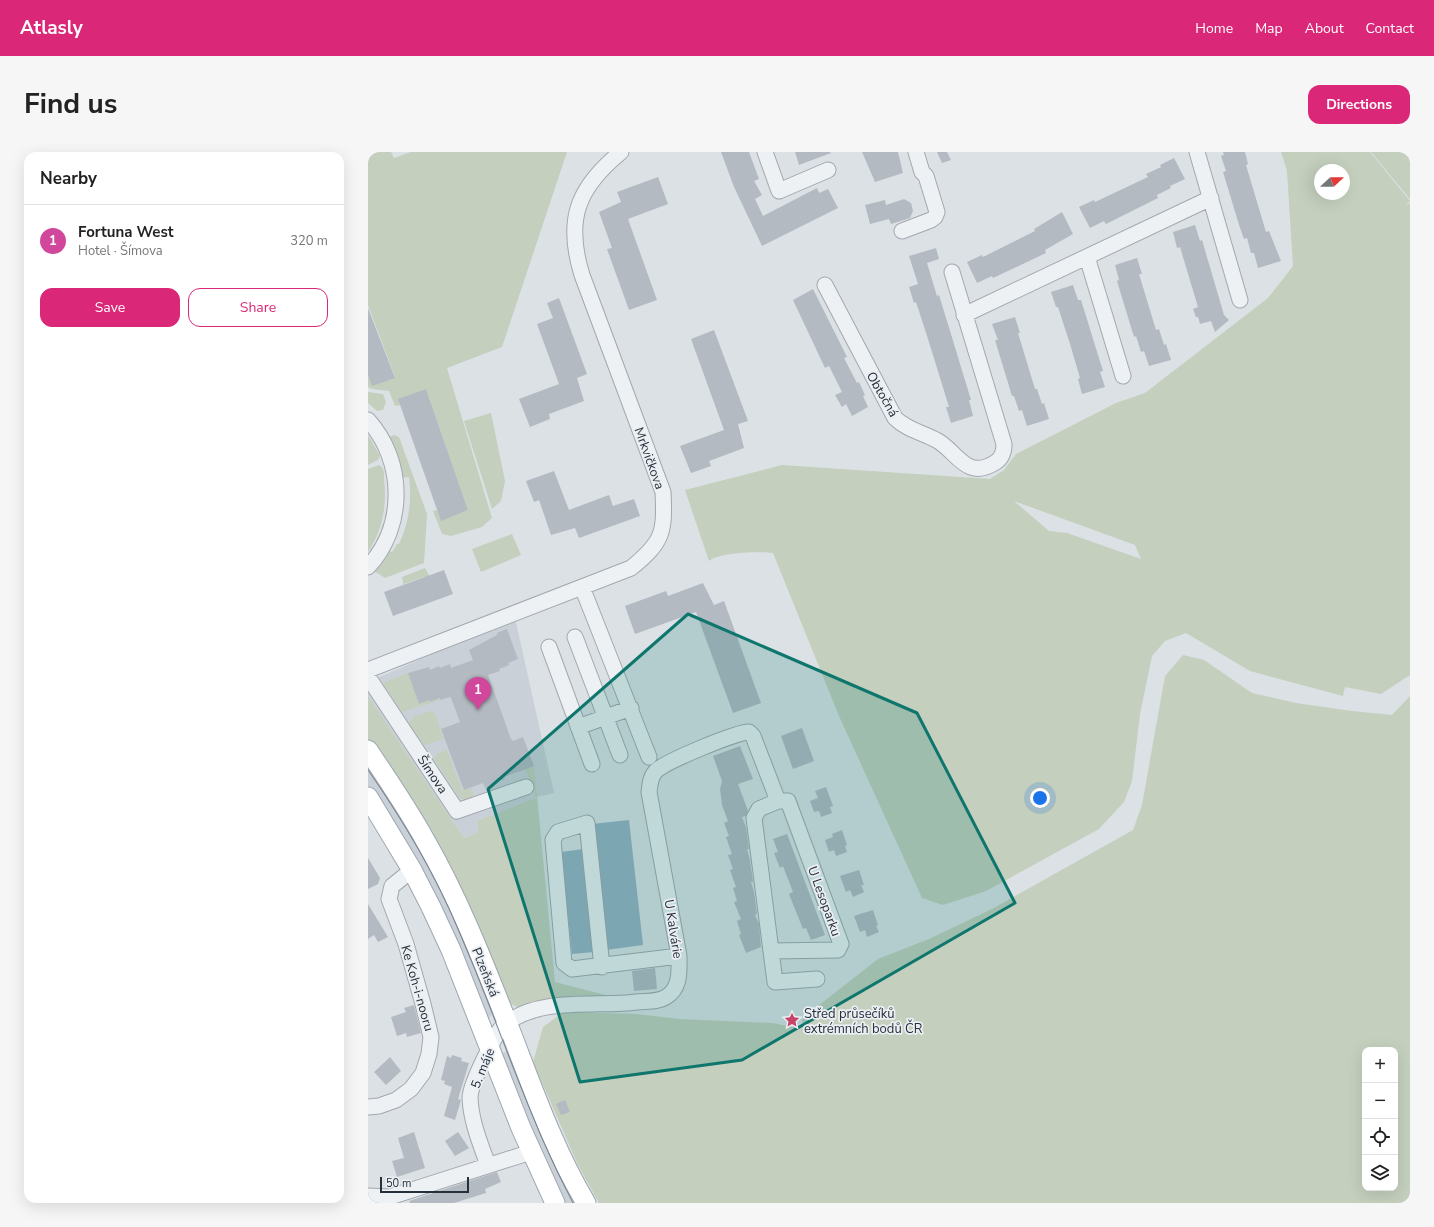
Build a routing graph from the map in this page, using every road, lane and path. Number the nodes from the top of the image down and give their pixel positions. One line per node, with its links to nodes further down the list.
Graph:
1 (621, 152): 16 (street, Mrkvičkova)
2 (765, 152): 5 (street)
3 (916, 152): 7 (street)
4 (1197, 152): 6 (street)
5 (828, 170)
6 (1211, 198): 8 (street); 11 (street)
7 (902, 231)
8 (1087, 257): 12 (street); 13 (street)
9 (952, 272): 12 (street)
10 (825, 285): 12 (street, Obtočná)
11 (1240, 300)
12 (964, 315)
13 (1123, 376)
14 (368, 420): 15 (street)
15 (368, 567)
16 (582, 587): 19 (street, Mrkvičkova); 21 (street)
17 (575, 637): 22 (street)
18 (549, 647): 23 (street)
19 (368, 670)
20 (368, 677): 28 (street, Šímova)
21 (631, 708): 22 (street); 26 (street)
22 (606, 717): 23 (street); 25 (street)
23 (578, 727): 27 (street)
24 (368, 750): 36 (main road, Plzeňská)
25 (620, 754)
26 (649, 757)
27 (592, 764)
28 (526, 787)
29 (368, 797): 31 (main road, Plzeňská)
30 (778, 801): 32 (street); 32 (street, U Lesoparku); 33 (street, U Kalvárie)
31 (412, 870): 37 (main road, Plzeňská); 38 (street, Ke Koh-i-nooru)
32 (771, 951): 35 (street)
33 (679, 956): 34 (street); 36 (street, U Kalvárie)
34 (602, 967): 34 (street)
35 (817, 980)
36 (507, 1023): 37 (street, 5. máje); 43 (main road, Plzeňská)
37 (490, 1048): 39 (main road, Plzeňská); 40 (street, 5. máje)
38 (368, 1107)
39 (531, 1152): 40 (street); 42 (main road, Plzeňská)
40 (488, 1165): 41 (street)
41 (368, 1196)
42 (555, 1203)
43 (586, 1203)

